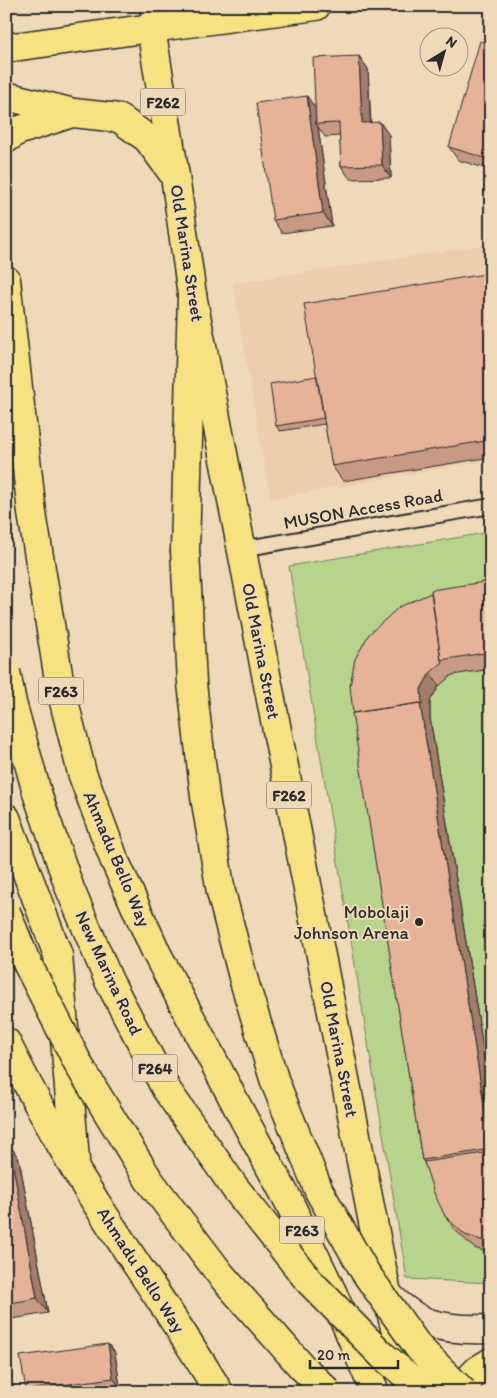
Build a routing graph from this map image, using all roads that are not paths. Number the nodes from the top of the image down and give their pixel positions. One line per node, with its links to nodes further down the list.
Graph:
1 (316, 6): 2 (main road)
2 (149, 17): 3 (main road); 7 (main road, Old Marina Street / F262)
3 (6, 48)
4 (6, 96): 5 (main road)
5 (74, 113): 6 (main road); 7 (main road)
6 (6, 139)
7 (175, 176): 9 (main road, Old Marina Street / F262)
8 (6, 280): 22 (main road, Ahmadu Bello Way / F263)
9 (192, 295): 11 (main road, Old Marina Street / F262); 26 (main road, bridge)
10 (491, 506): 11 (lane, MUSON Access Road)
11 (241, 549): 17 (main road, Old Marina Street / F262)
12 (6, 672): 24 (main road, New Marina Road / F264, bridge)
13 (6, 818): 16 (main road)
14 (6, 912): 21 (main road, bridge)
15 (6, 1042): 16 (main road, Ahmadu Bello Way)
16 (76, 1169): 20 (main road, Ahmadu Bello Way)
17 (388, 1294): 18 (main road); 23 (main road, Old Marina Street)
18 (491, 1329)
19 (491, 1362): 25 (main road)
20 (219, 1392)
21 (328, 1392)
22 (375, 1392)
23 (410, 1392)
24 (426, 1392)
25 (456, 1392)
26 (463, 1392)

